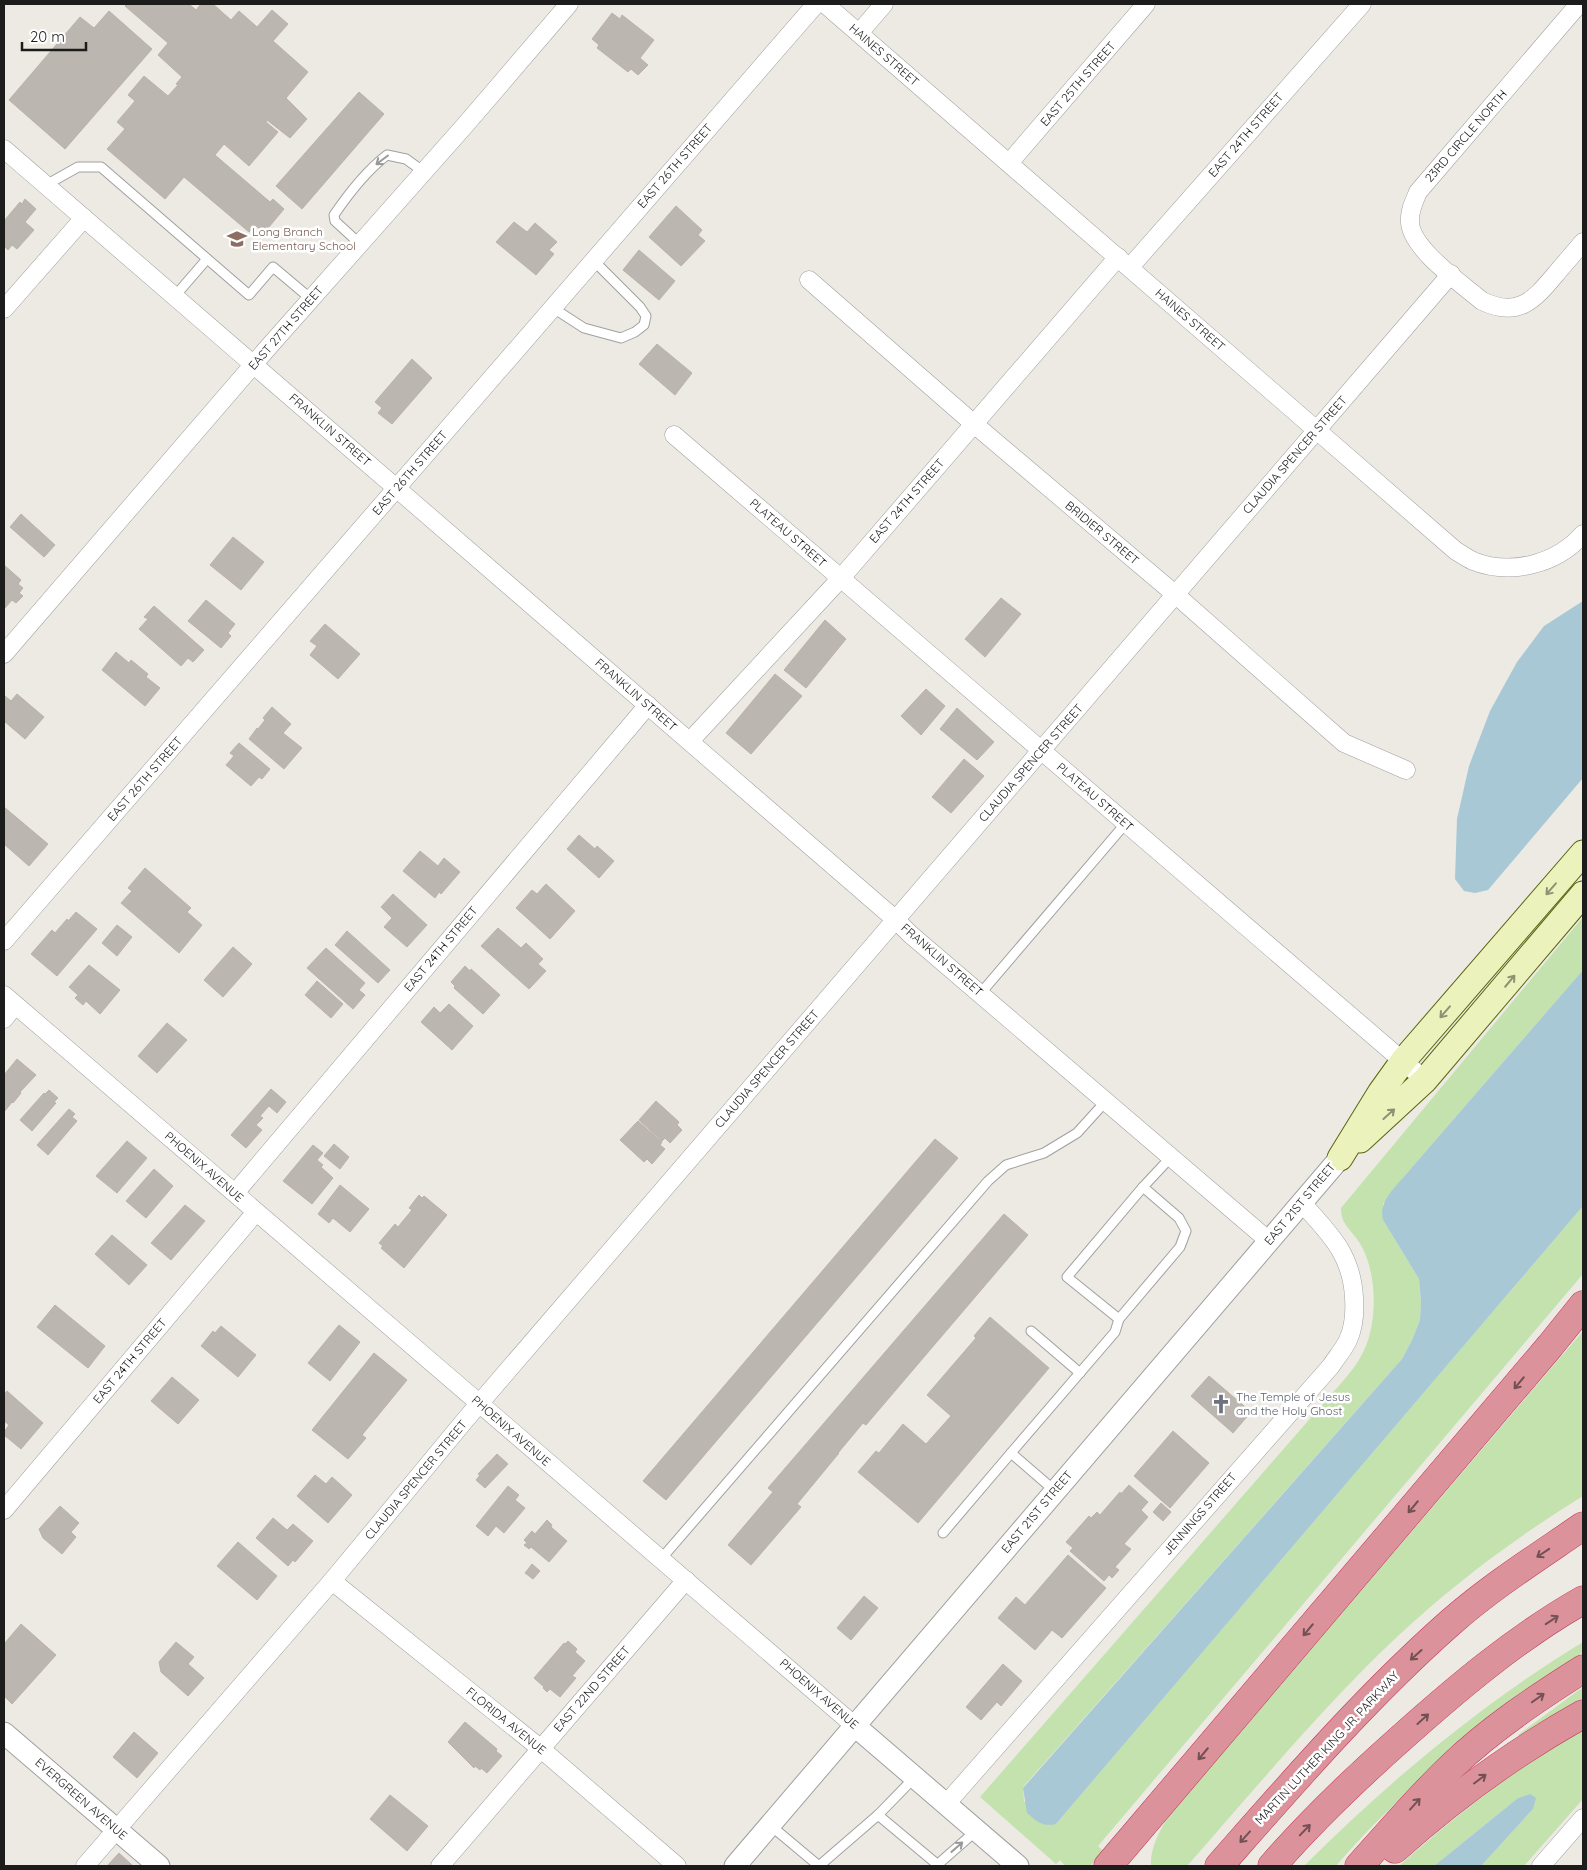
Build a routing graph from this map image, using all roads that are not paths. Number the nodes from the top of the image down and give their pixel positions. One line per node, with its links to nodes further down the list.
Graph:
1 (569, 4): 11 (street, EAST 27TH STREET)
2 (816, 4): 17 (street, EAST 26TH STREET)
3 (825, 4): 8 (street, HAINES STREET)
4 (884, 4): 8 (street)
5 (1146, 4): 10 (street, EAST 25TH STREET)
6 (1362, 4): 18 (street, EAST 24TH STREET)
7 (1579, 4): 19 (street, 23RD CIRCLE NORTH)
8 (859, 33): 10 (street, HAINES STREET)
9 (4, 149): 12 (street, FRANKLIN STREET)
10 (1009, 164): 18 (street, HAINES STREET)
11 (424, 172): 15 (street, EAST 27TH STREET); 15 (lane, one-way to 15)
12 (46, 185): 13 (street, FRANKLIN STREET); 16 (lane)
13 (84, 218): 21 (street, FRANKLIN STREET); 24 (street)
14 (1583, 242): 19 (street, 23RD CIRCLE NORTH)
15 (360, 244): 22 (street, EAST 27TH STREET)
16 (207, 259): 21 (lane); 22 (lane)
17 (594, 261): 23 (street, EAST 26TH STREET); 23 (lane)
18 (1124, 262): 26 (street, EAST 24TH STREET); 27 (street, HAINES STREET)
19 (1451, 274): 27 (street, CLAUDIA SPENCER STREET)
20 (808, 280): 26 (street, BRIDIER STREET)
21 (175, 296): 25 (street, FRANKLIN STREET)
22 (311, 299): 25 (street, EAST 27TH STREET)
23 (552, 308): 29 (street, EAST 26TH STREET)
24 (4, 309)
25 (254, 365): 29 (street, FRANKLIN STREET); 33 (street, EAST 27TH STREET)
26 (974, 424): 31 (street, EAST 24TH STREET); 32 (street, BRIDIER STREET)
27 (1317, 430): 30 (street, HAINES STREET); 32 (street, CLAUDIA SPENCER STREET)
28 (674, 435): 31 (street, PLATEAU STREET)
29 (397, 488): 34 (street, FRANKLIN STREET); 42 (street, EAST 26TH STREET)
30 (1580, 538)
31 (841, 578): 35 (street, EAST 24TH STREET); 36 (street, PLATEAU STREET)
32 (1176, 595): 36 (street, CLAUDIA SPENCER STREET); 37 (street, BRIDIER STREET)
33 (4, 654)
34 (648, 705): 35 (street, FRANKLIN STREET); 52 (street, EAST 24TH STREET)
35 (690, 741): 41 (street, FRANKLIN STREET)
36 (1042, 750): 38 (street, PLATEAU STREET); 41 (street, CLAUDIA SPENCER STREET)
37 (1406, 770)
38 (1126, 823): 43 (lane); 46 (street, PLATEAU STREET)
39 (1583, 853): 46 (main road, EAST 21ST STREET, one-way to 46)
40 (1583, 894): 47 (main road, EAST 21ST STREET, one-way to 40)
41 (896, 920): 43 (street, FRANKLIN STREET); 62 (street, CLAUDIA SPENCER STREET)
42 (4, 941)
43 (980, 994): 48 (street, FRANKLIN STREET)
44 (10, 1000): 45 (street); 52 (street, PHOENIX AVENUE)
45 (4, 1019)
46 (1403, 1061): 47 (street, PLATEAU STREET); 50 (main road, EAST 21ST STREET)
47 (1425, 1080): 50 (main road, EAST 21ST STREET, one-way to 47)
48 (1106, 1101): 49 (street, FRANKLIN STREET); 68 (lane)
49 (1171, 1157): 51 (lane); 55 (street, FRANKLIN STREET)
50 (1340, 1158): 53 (street, EAST 21ST STREET)
51 (1143, 1187): 58 (lane); 58 (lane)
52 (235, 1194): 54 (street, PHOENIX AVENUE)
53 (1301, 1202): 55 (street, EAST 21ST STREET); 78 (street, JENNINGS STREET)
54 (256, 1212): 62 (street, PHOENIX AVENUE); 65 (street, EAST 24TH STREET)
55 (1269, 1241): 64 (street, EAST 21ST STREET)
56 (1583, 1305): 60 (highway)
57 (1583, 1316): 60 (highway)
58 (1119, 1319): 61 (lane)
59 (1031, 1331): 61 (lane)
60 (1550, 1346): 79 (highway, one-way to 79)
61 (1080, 1373): 63 (lane)
62 (479, 1404): 68 (street, PHOENIX AVENUE); 69 (street, CLAUDIA SPENCER STREET)
63 (1011, 1453): 64 (lane); 67 (lane)
64 (1055, 1491): 74 (street, EAST 21ST STREET)
65 (4, 1510)
66 (1583, 1526): 95 (highway, MARTIN LUTHER KING JR. PARKWAY, one-way to 95)
67 (943, 1533)
68 (661, 1559): 70 (street, PHOENIX AVENUE)
69 (332, 1580): 76 (street, FLORIDA AVENUE); 83 (street, CLAUDIA SPENCER STREET)
70 (686, 1580): 74 (street, PHOENIX AVENUE); 76 (street, EAST 22ND STREET)
71 (1583, 1600): 96 (highway, one-way to 71)
72 (1583, 1669): 97 (highway, one-way to 72)
73 (1583, 1714): 98 (highway, one-way to 73)
74 (855, 1726): 77 (street, PHOENIX AVENUE); 82 (street, EAST 21ST STREET)
75 (4, 1733): 83 (street, EVERGREEN AVENUE)
76 (540, 1748): 88 (street, EAST 22ND STREET); 89 (street, FLORIDA AVENUE)
77 (916, 1777): 78 (street, PHOENIX AVENUE); 80 (lane)
78 (947, 1803): 84 (street, PHOENIX AVENUE)
79 (1161, 1803): 93 (highway); 94 (highway)
80 (878, 1815): 85 (lane); 91 (lane)
81 (1583, 1818): 99 (street)
82 (770, 1825): 90 (street, EAST 21ST STREET); 91 (lane)
83 (117, 1830): 86 (street, CLAUDIA SPENCER STREET); 87 (street, EVERGREEN AVENUE)
84 (977, 1830): 85 (lane, one-way to 84); 92 (street, PHOENIX AVENUE)
85 (937, 1865)
86 (85, 1866)
87 (159, 1866)
88 (440, 1866)
89 (677, 1866)
90 (735, 1866)
91 (819, 1866)
92 (1018, 1866)
93 (1108, 1866)
94 (1132, 1866)
95 (1218, 1866)
96 (1272, 1866)
97 (1359, 1866)
98 (1375, 1866)
99 (1541, 1866)

